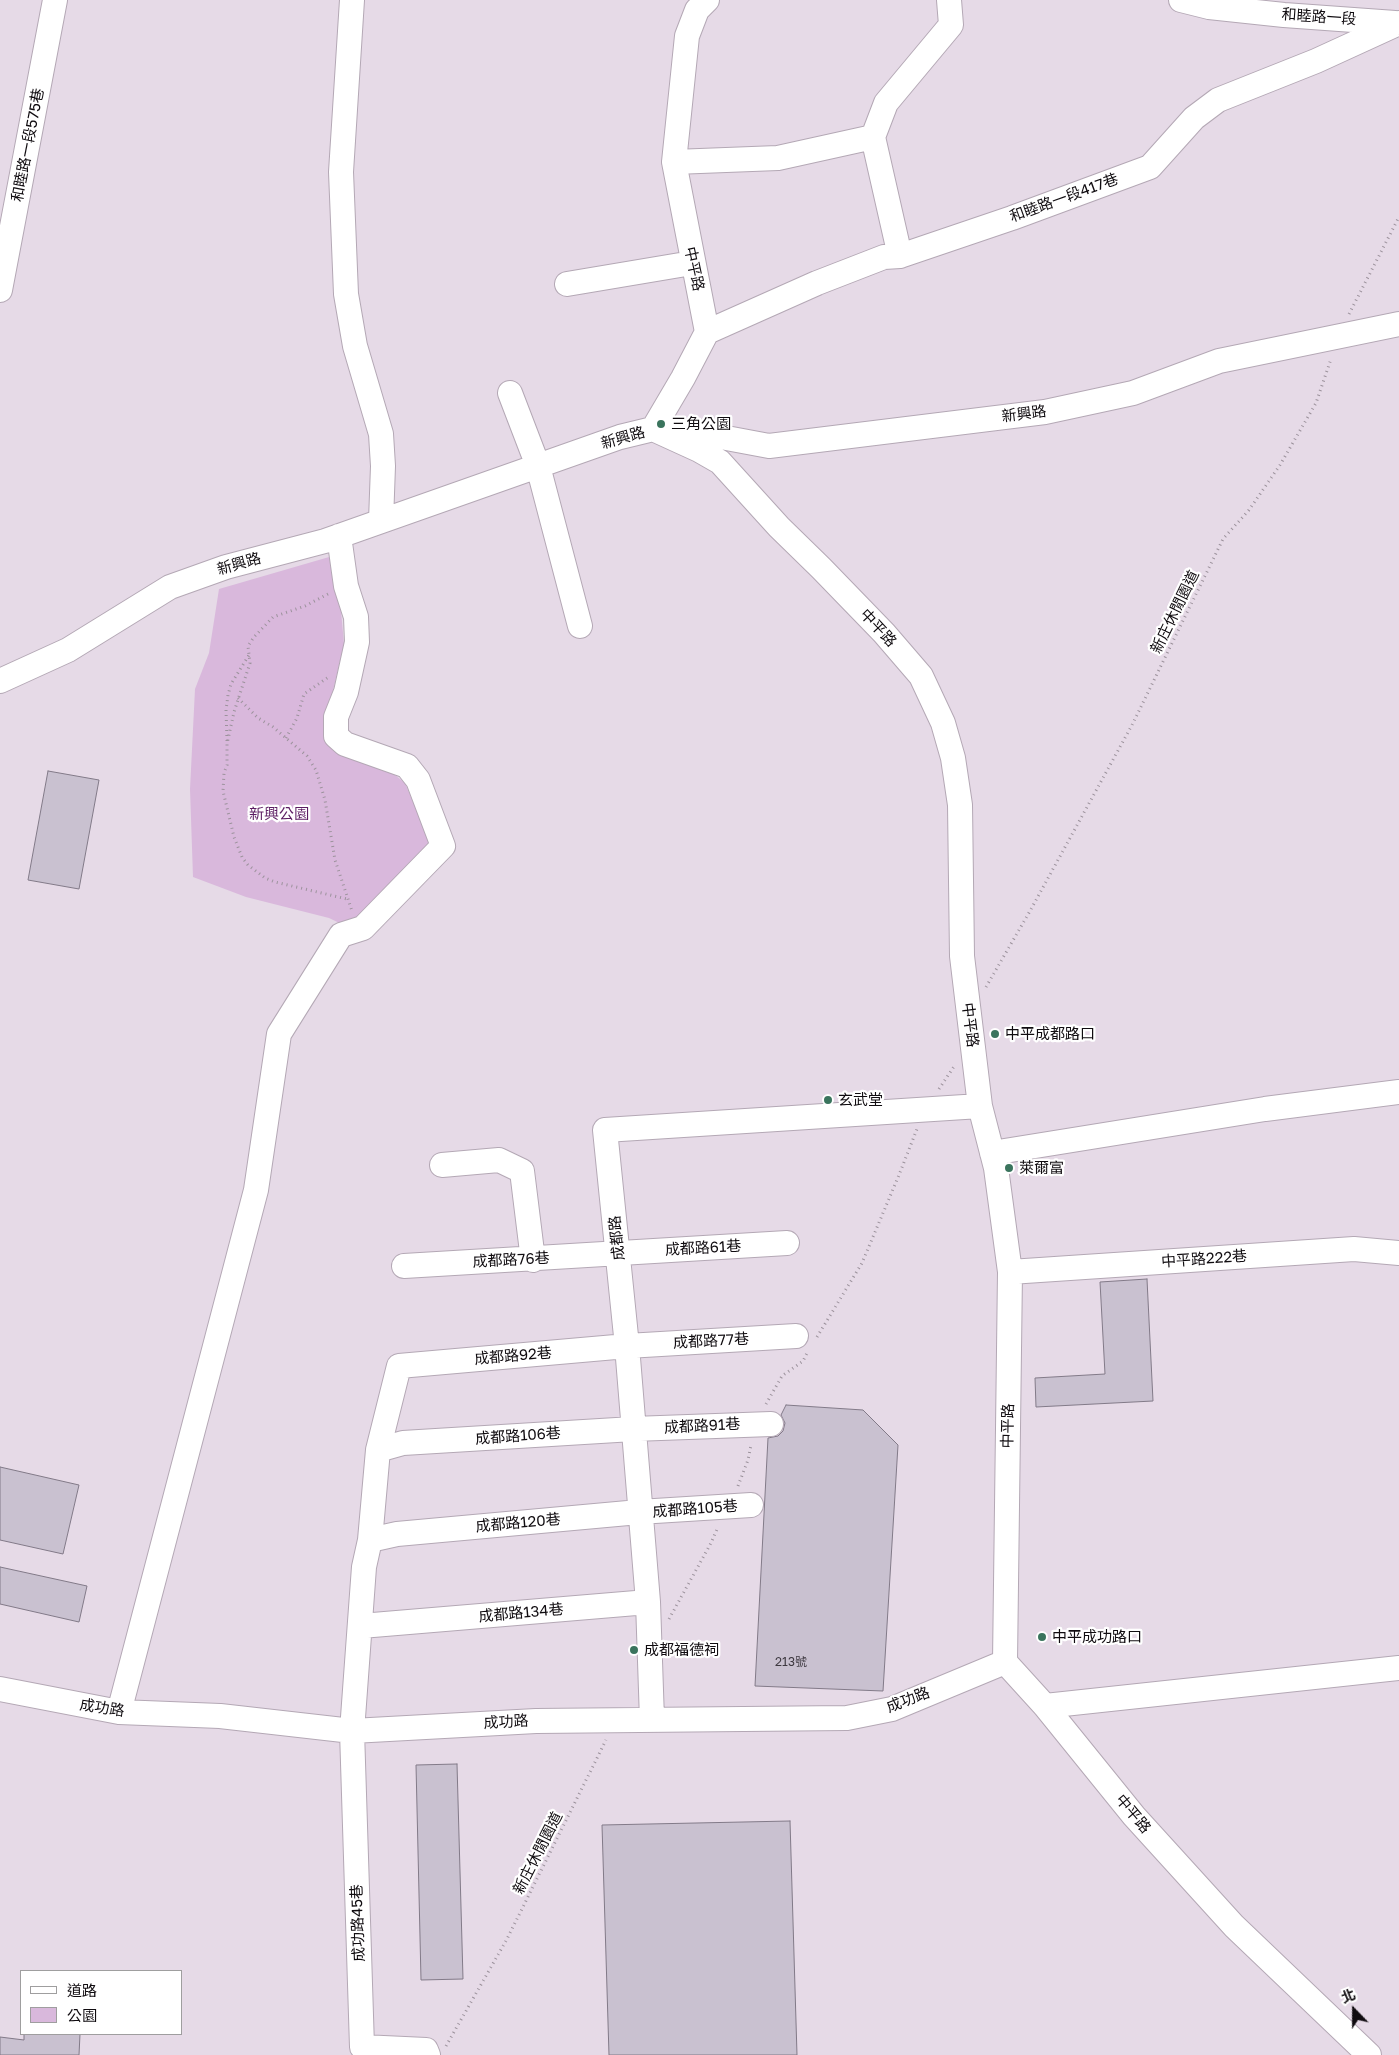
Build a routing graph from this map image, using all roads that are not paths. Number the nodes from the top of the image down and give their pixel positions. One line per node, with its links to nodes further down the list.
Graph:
1 (55, 0): 12 (street, 和睦路一段575巷)
2 (352, 0): 18 (street)
3 (707, 0): 8 (street, 中平路)
4 (949, 0): 7 (street)
5 (1181, 0): 6 (street, 和睦路一段)
6 (1399, 23): 9 (street, 和睦路一段417巷)
7 (873, 138): 8 (street); 9 (street)
8 (674, 162): 10 (street, 中平路)
9 (900, 256): 14 (street, 和睦路一段417巷)
10 (692, 262): 11 (street); 14 (street, 中平路)
11 (567, 284)
12 (0, 290)
13 (1399, 324): 16 (street, 新興路)
14 (707, 332): 16 (street)
15 (510, 393): 17 (street)
16 (653, 429): 17 (street, 新興路); 23 (street, 中平路)
17 (538, 466): 18 (street, 新興路); 20 (street)
18 (381, 521): 19 (street, 新興路)
19 (339, 536): 21 (street, 新興路); 46 (street)
20 (580, 626)
21 (0, 680)
22 (1399, 1092): 24 (street)
23 (980, 1106): 24 (street, 中平路); 27 (street, 成都路)
24 (992, 1153): 31 (street, 中平路)
25 (442, 1165): 29 (street)
26 (787, 1243): 27 (street, 成都路61巷)
27 (618, 1252): 29 (street, 成都路76巷); 33 (street, 成都路)
28 (1399, 1254): 31 (street, 中平路222巷)
29 (533, 1260): 30 (street, 成都路76巷)
30 (404, 1266)
31 (1010, 1272): 42 (street, 中平路)
32 (796, 1336): 33 (street, 成都路77巷)
33 (627, 1346): 35 (street, 成都路); 36 (street, 成都路92巷)
34 (771, 1424): 35 (street, 成都路91巷)
35 (633, 1429): 36 (street, 成都路106巷); 38 (street, 成都路)
36 (378, 1450): 39 (street)
37 (751, 1505): 38 (street, 成都路105巷)
38 (639, 1512): 39 (street, 成都路120巷); 40 (street, 成都路)
39 (370, 1540): 41 (street)
40 (648, 1602): 41 (street, 成都路134巷); 47 (street, 成都路)
41 (361, 1626): 48 (street)
42 (1005, 1662): 45 (street, 中平路); 47 (street, 成功路)
43 (1399, 1668): 45 (street)
44 (0, 1689): 46 (street, 成功路)
45 (1046, 1706): 50 (street, 中平路)
46 (119, 1712): 48 (street, 成功路)
47 (652, 1720): 48 (street, 成功路)
48 (352, 1731): 49 (street, 成功路45巷)
49 (437, 2051)
50 (1369, 2055)

